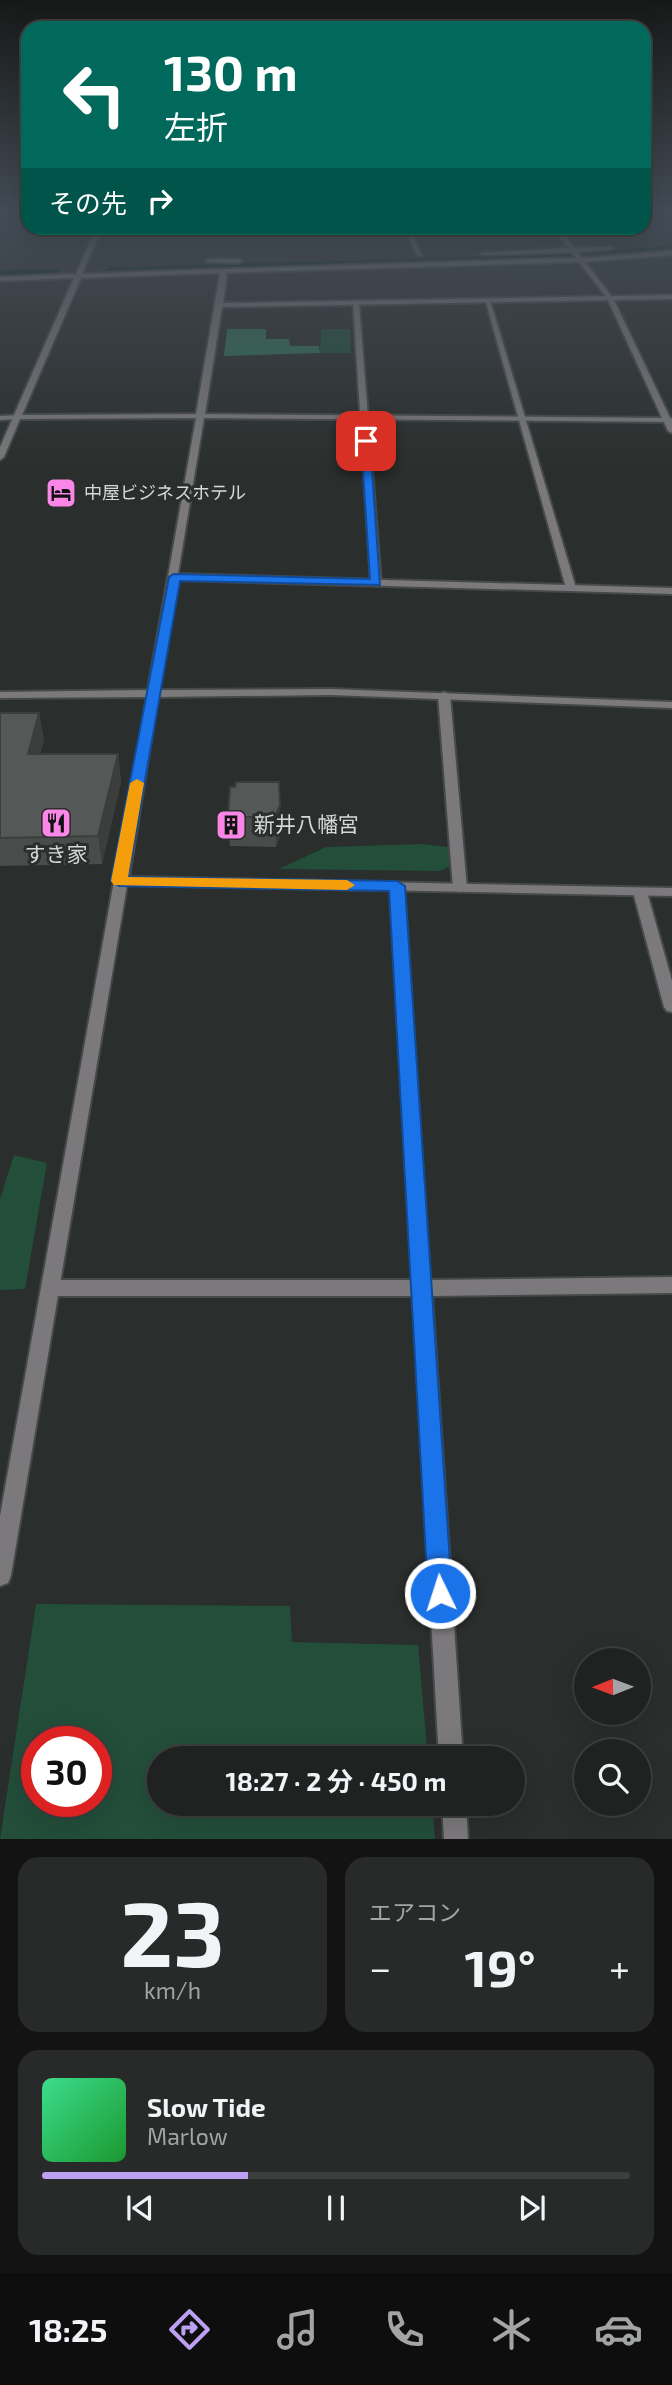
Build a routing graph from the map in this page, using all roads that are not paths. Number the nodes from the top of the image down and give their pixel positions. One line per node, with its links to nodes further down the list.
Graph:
1 (487, 300): 12 (street)
2 (66, 301): 9 (street)
3 (219, 301): 7 (street)
4 (451, 301): 6 (street)
5 (611, 301): 13 (street)
6 (356, 303): 7 (street); 10 (street)
7 (219, 305): 8 (street)
8 (202, 416): 9 (street); 10 (street); 16 (street)
9 (17, 417): 11 (street); 15 (street)
10 (364, 417): 12 (street); 17 (street)
11 (0, 418)
12 (522, 419): 13 (street); 18 (street)
13 (669, 420): 14 (street)
14 (672, 431)
15 (0, 457)
16 (174, 577): 17 (street); 21 (street)
17 (376, 583): 18 (street)
18 (571, 589): 19 (street)
19 (672, 591)
20 (0, 695): 21 (street)
21 (153, 695): 22 (street); 24 (street)
22 (444, 695): 23 (street); 26 (street)
23 (672, 705)
24 (119, 881): 25 (street); 31 (street)
25 (397, 886): 26 (street); 32 (street)
26 (460, 888): 27 (street)
27 (640, 892): 28 (street); 29 (street)
28 (672, 892)
29 (672, 1007)
30 (672, 1285): 32 (street)
31 (51, 1288): 32 (street); 33 (street)
32 (420, 1288): 34 (street)
33 (0, 1575)
34 (450, 1746)
35 (455, 1816): 36 (street)
36 (456, 1839)

